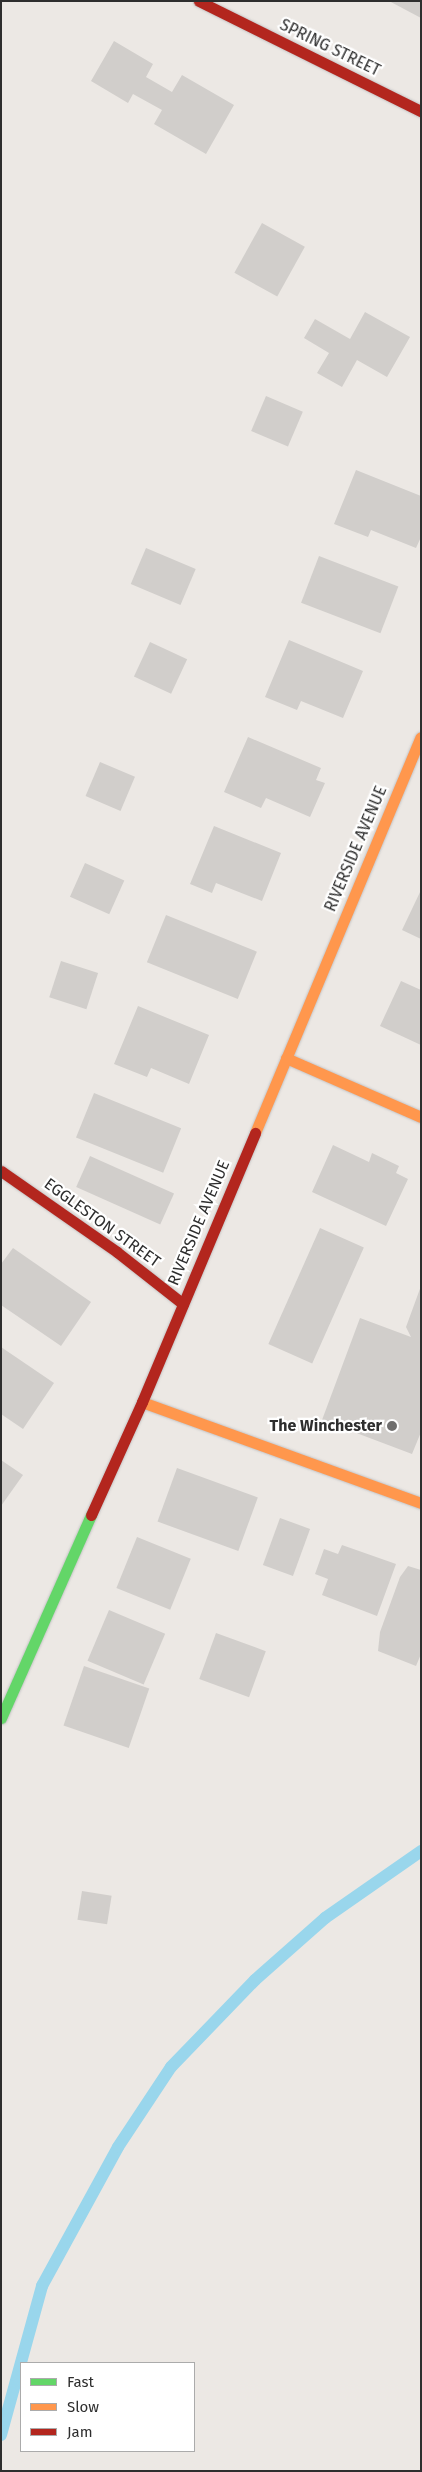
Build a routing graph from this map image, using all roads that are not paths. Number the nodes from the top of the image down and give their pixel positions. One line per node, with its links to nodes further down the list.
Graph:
1 (199, 1): 2 (street, SPRING STREET)
2 (421, 111)
3 (421, 737): 4 (street, RIVERSIDE AVENUE)
4 (286, 1058): 5 (street); 7 (street, RIVERSIDE AVENUE)
5 (421, 1117)
6 (1, 1171): 7 (street, EGGLESTON STREET)
7 (183, 1304): 8 (street, RIVERSIDE AVENUE)
8 (142, 1402): 9 (street); 10 (street, RIVERSIDE AVENUE)
9 (421, 1503)
10 (1, 1718)

